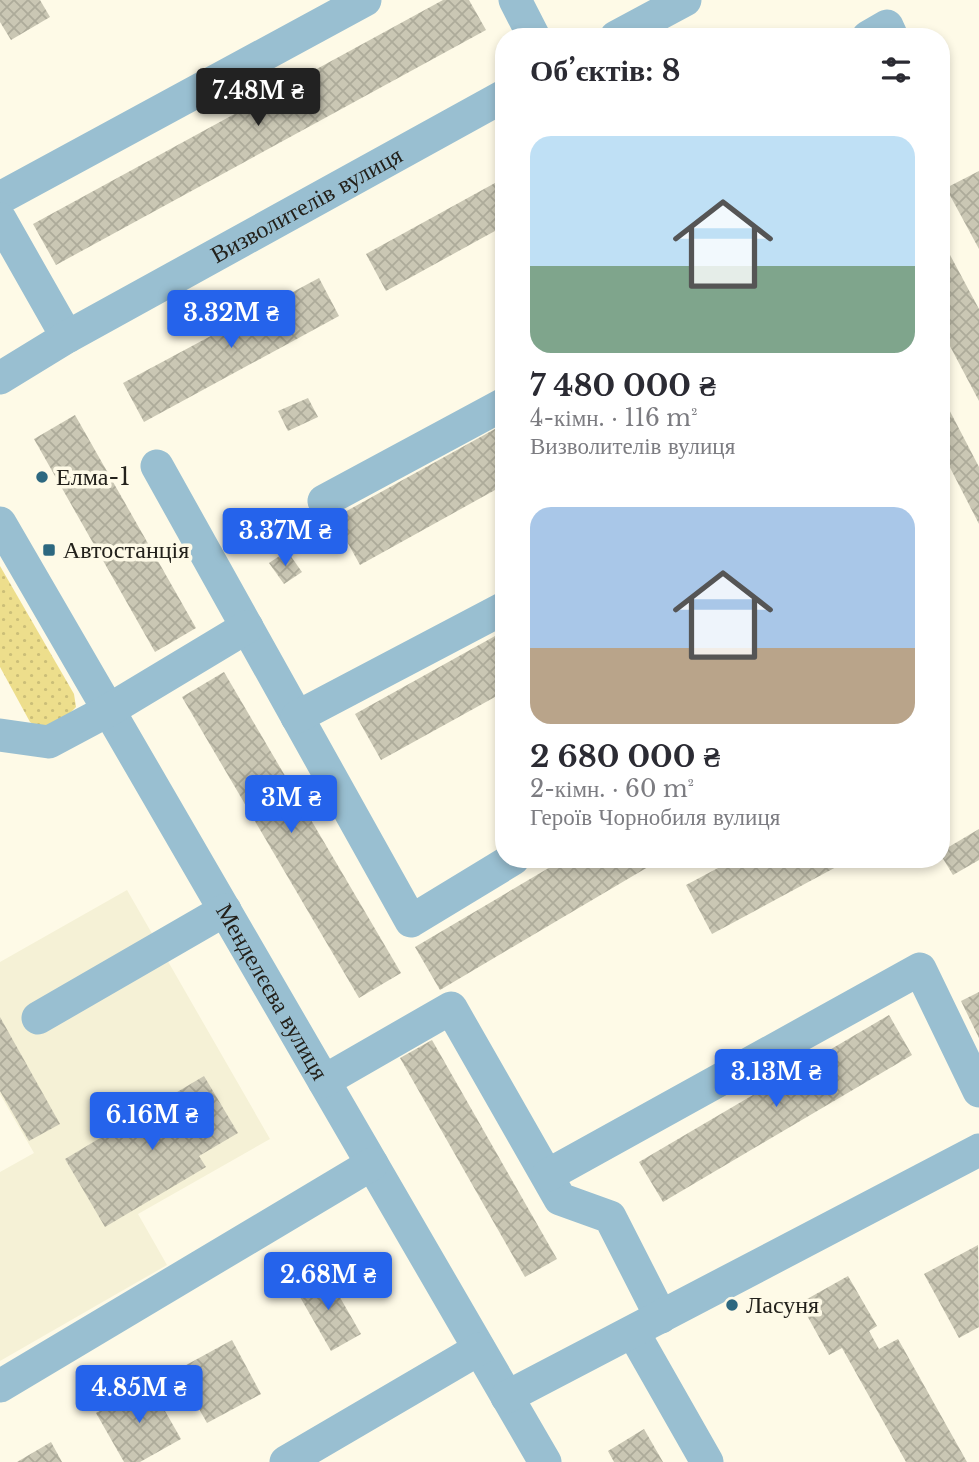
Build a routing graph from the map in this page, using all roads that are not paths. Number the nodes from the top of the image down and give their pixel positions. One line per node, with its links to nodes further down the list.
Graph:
1 (365, 0): 7 (street)
2 (515, 0): 4 (street)
3 (685, 0): 5 (street)
4 (529, 28)
5 (636, 28)
6 (495, 101): 9 (street, Визволителів вулиця)
7 (0, 198)
8 (0, 219): 9 (street)
9 (67, 337): 10 (street, Визволителів вулиця)
10 (0, 378)
11 (495, 409): 13 (street)
12 (157, 466): 16 (street)
13 (324, 501)
14 (0, 523): 17 (street, Менделєєва вулиця)
15 (495, 613): 18 (street)
16 (247, 627): 17 (street); 18 (street)
17 (109, 710): 19 (street); 21 (street, Менделєєва вулиця)
18 (297, 718): 20 (street)
19 (0, 736)
20 (498, 868)
21 (225, 910): 22 (street); 23 (street, Менделєєва вулиця)
22 (38, 1018)
23 (324, 1081): 26 (street, Менделєєва вулиця); 27 (street)
24 (979, 1091): 27 (street)
25 (979, 1150): 28 (street)
26 (372, 1164): 29 (street, Менделєєва вулиця); 30 (street)
27 (548, 1175): 28 (street)
28 (647, 1324): 31 (street); 35 (street)
29 (479, 1349): 31 (street, Менделєєва вулиця); 32 (street)
30 (0, 1386)
31 (508, 1397): 34 (street, Менделєєва вулиця)
32 (321, 1453): 33 (street)
33 (286, 1462)
34 (545, 1462)
35 (707, 1462)

